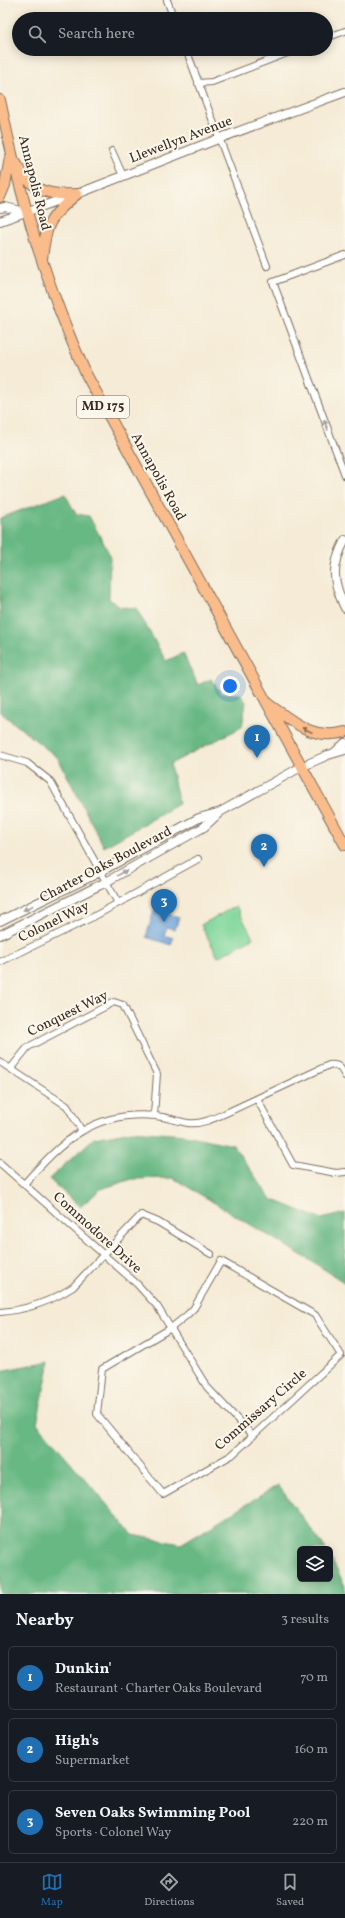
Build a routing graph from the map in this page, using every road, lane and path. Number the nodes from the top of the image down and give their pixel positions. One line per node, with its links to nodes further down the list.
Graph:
1 (167, 0): 2 (street)
2 (171, 12)
3 (345, 31): 4 (street)
4 (333, 35)
5 (188, 56): 7 (street)
6 (280, 56): 7 (street)
7 (198, 83): 10 (street)
8 (345, 92): 10 (street, Llewellyn Avenue)
9 (0, 100): 12 (main road, Annapolis Road / MD 175)
10 (218, 139): 13 (street, Llewellyn Avenue); 21 (street)
11 (112, 151): 13 (street)
12 (11, 154): 14 (main road); 15 (main road); 17 (main road, Annapolis Road / MD 175)
13 (123, 176): 14 (street, Llewellyn Avenue)
14 (77, 194): 17 (street, Llewellyn Avenue); 20 (main road)
15 (0, 197)
16 (0, 208): 17 (street)
17 (26, 212): 18 (street, Llewellyn Avenue); 20 (main road, Annapolis Road / MD 175)
18 (0, 221)
19 (345, 255): 22 (street, one-way to 19)
20 (42, 260): 25 (main road, Annapolis Road / MD 175)
21 (267, 266)
22 (345, 475)
23 (345, 540): 24 (street)
24 (345, 608)
25 (267, 704): 26 (main road, one-way to 25); 31 (main road, Annapolis Road / MD 175)
26 (345, 732)
27 (345, 743): 30 (street)
28 (345, 750): 30 (street, Charter Oaks Boulevard)
29 (0, 755): 35 (street)
30 (332, 755): 31 (street, Charter Oaks Boulevard)
31 (301, 767): 32 (street, Charter Oaks Boulevard); 33 (main road, Annapolis Road / MD 175)
32 (220, 812): 35 (street, Charter Oaks Boulevard); 36 (street, Charter Oaks Boulevard, one-way to 32)
33 (345, 845)
34 (198, 859): 37 (street, Colonel Way)
35 (100, 871): 36 (street); 38 (street, Charter Oaks Boulevard, one-way to 38)
36 (106, 882): 37 (street); 39 (street, Charter Oaks Boulevard)
37 (118, 903): 40 (street, Colonel Way)
38 (0, 921)
39 (0, 934)
40 (0, 962)
41 (0, 1062): 42 (street)
42 (11, 1068): 45 (street, Conquest Way); 46 (street)
43 (345, 1076): 44 (street)
44 (257, 1099): 45 (street); 48 (street)
45 (154, 1115): 46 (street)
46 (82, 1131): 49 (street)
47 (0, 1163): 49 (street, Commodore Drive)
48 (345, 1172)
49 (24, 1184): 51 (street, Commodore Drive)
50 (211, 1254): 51 (street)
51 (104, 1256): 52 (street); 53 (street, Commodore Drive)
52 (0, 1312)
53 (171, 1328): 54 (street, Commodore Drive); 54 (street, Commissary Circle); 54 (street, Commissary Circle)
54 (253, 1436)

